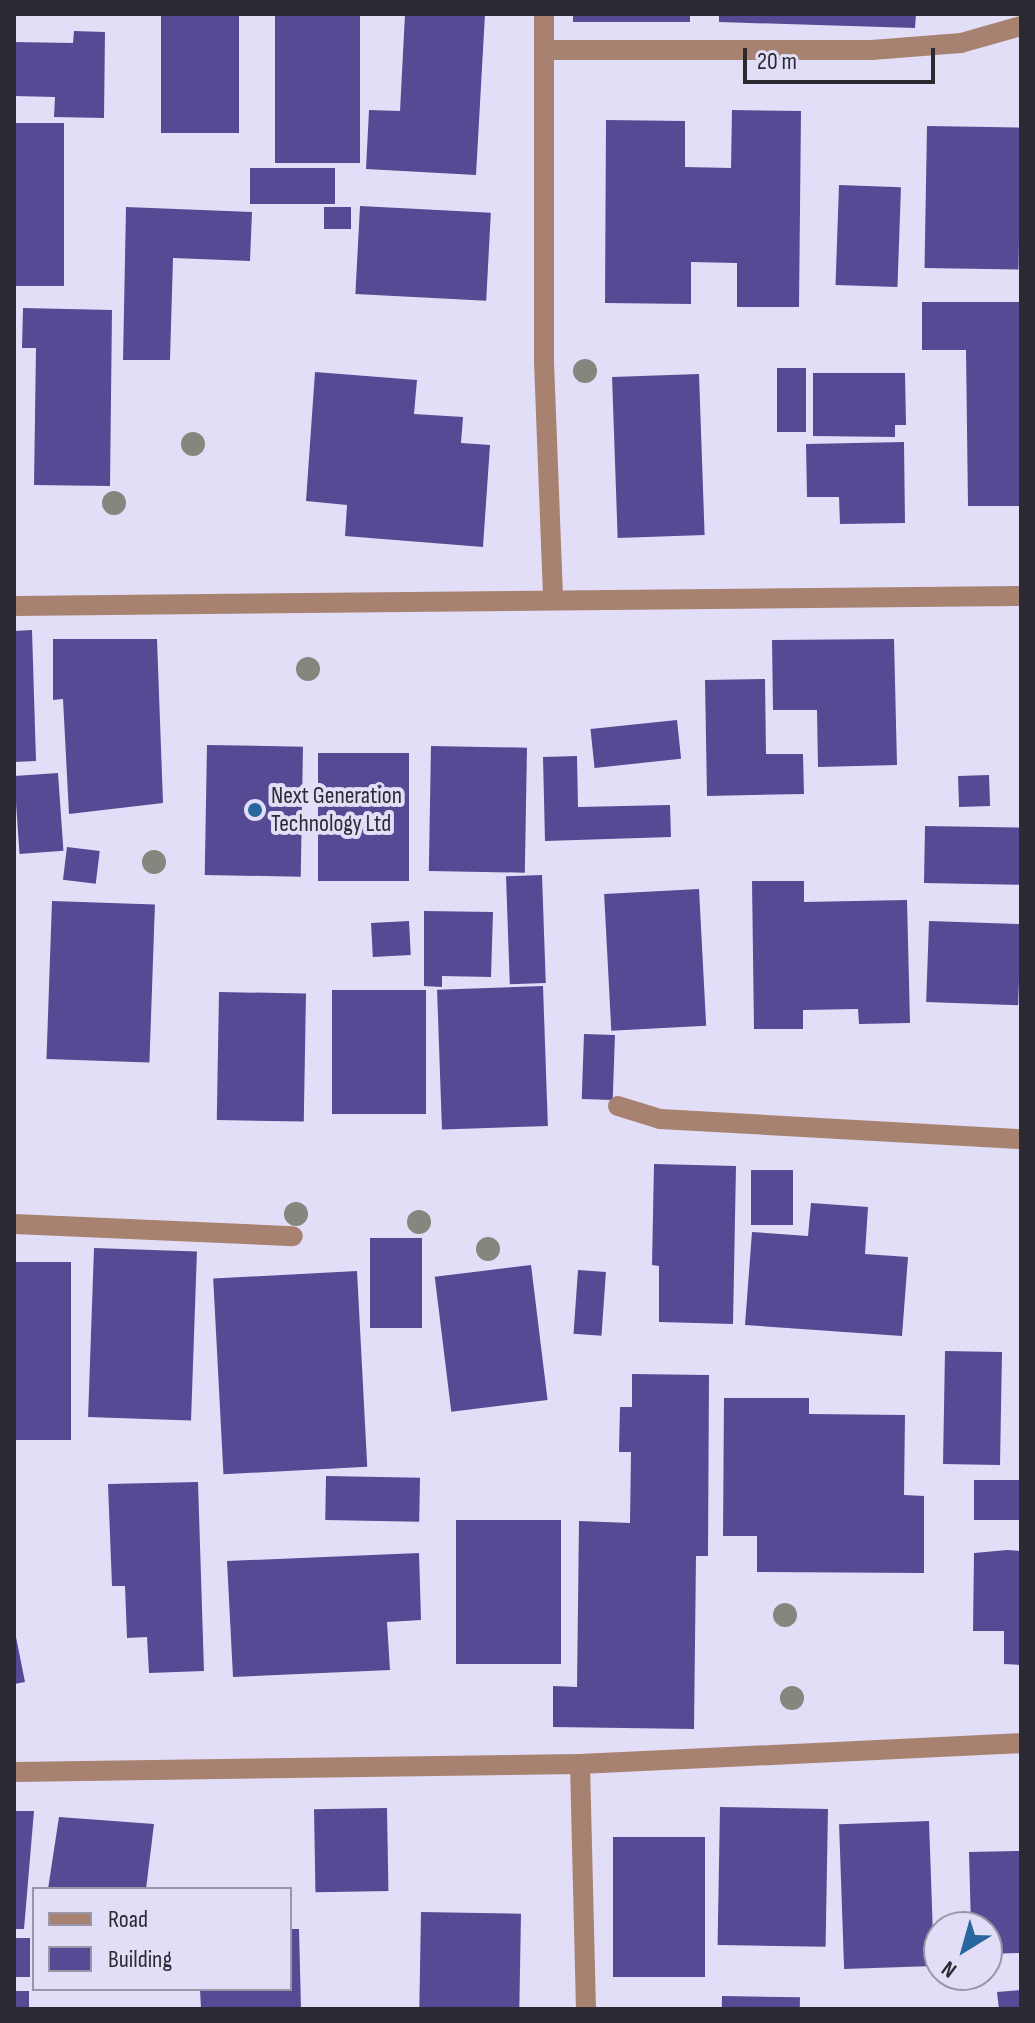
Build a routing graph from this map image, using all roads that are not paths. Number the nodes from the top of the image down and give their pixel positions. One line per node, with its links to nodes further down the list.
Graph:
1 (544, 14): 3 (street)
2 (1021, 26): 3 (street)
3 (544, 50): 5 (street)
4 (1021, 596): 5 (street)
5 (553, 598): 6 (street)
6 (14, 606)
7 (618, 1106): 8 (street)
8 (1021, 1139)
9 (14, 1224): 10 (street)
10 (293, 1236)
11 (1021, 1743): 12 (street)
12 (580, 1764): 13 (street); 14 (street)
13 (14, 1772)
14 (586, 2009)

